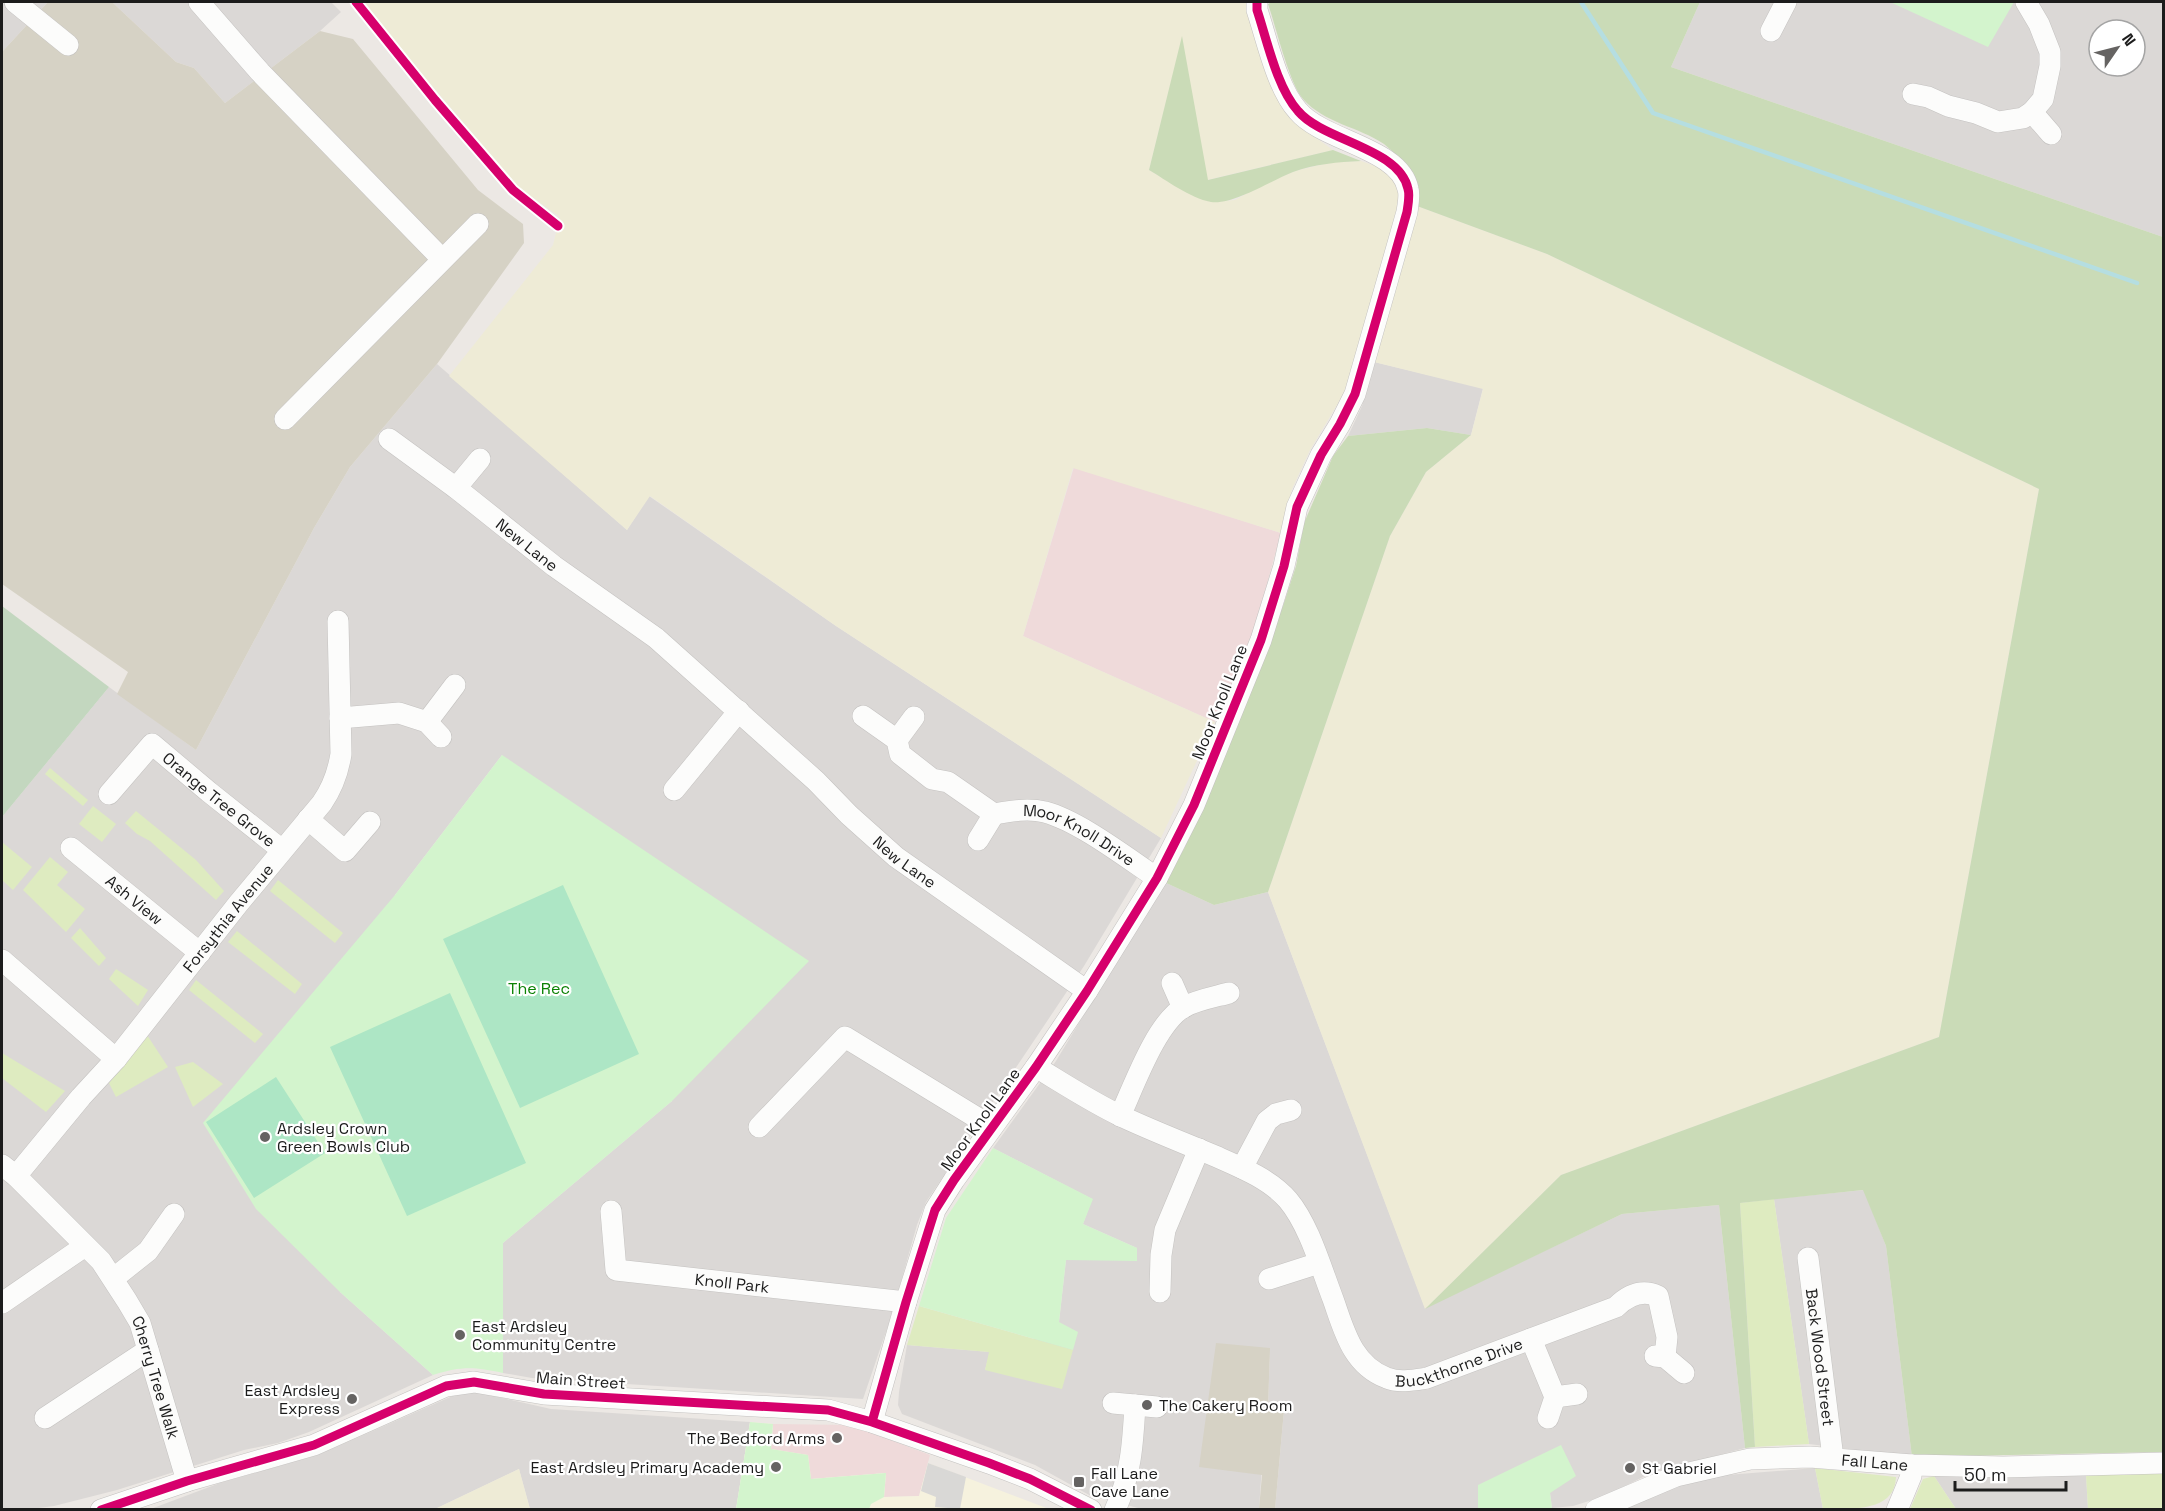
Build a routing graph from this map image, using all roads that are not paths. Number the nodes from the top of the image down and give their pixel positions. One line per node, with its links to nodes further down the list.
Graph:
1 (15, 2): 7 (street)
2 (199, 2): 12 (street)
3 (1257, 2): 32 (street, Moor Knoll Lane)
4 (1786, 2): 6 (street)
5 (2026, 2): 9 (street)
6 (1771, 31)
7 (68, 45)
8 (1913, 94): 9 (street)
9 (2032, 112): 10 (street)
10 (2051, 134)
11 (478, 224): 12 (street)
12 (442, 260): 13 (street)
13 (285, 419)
14 (389, 439): 16 (street, New Lane)
15 (480, 459): 16 (street)
16 (456, 488): 19 (street, New Lane)
17 (338, 621): 22 (street, Forsythia Avenue)
18 (455, 685): 22 (street)
19 (739, 711): 24 (street); 36 (street, New Lane)
20 (863, 716): 23 (street, Moor Knoll Drive)
21 (914, 717): 23 (street)
22 (340, 718): 27 (street, Forsythia Avenue)
23 (897, 740): 26 (street, Moor Knoll Drive)
24 (674, 790)
25 (109, 794): 31 (street, Orange Tree Grove)
26 (994, 814): 29 (street, Moor Knoll Drive); 32 (street, Moor Knoll Drive)
27 (308, 819): 28 (street); 31 (street, Forsythia Avenue)
28 (370, 822)
29 (978, 840)
30 (71, 848): 33 (street, Ash View)
31 (282, 850): 33 (street, Forsythia Avenue)
32 (1157, 878): 36 (street, Moor Knoll Lane)
33 (200, 953): 39 (street, Forsythia Avenue)
34 (2, 960): 39 (street)
35 (1172, 983): 38 (street)
36 (1087, 991): 40 (street, Moor Knoll Lane)
37 (1229, 993): 38 (street)
38 (1183, 1008): 42 (street)
39 (116, 1059): 47 (street, Forsythia Avenue)
40 (1036, 1067): 42 (street, Buckthorne Drive); 44 (street, Moor Knoll Lane)
41 (1291, 1110): 46 (street)
42 (1120, 1116): 45 (street, Buckthorne Drive)
43 (758, 1127): 44 (street)
44 (992, 1127): 57 (street, Moor Knoll Lane)
45 (1199, 1149): 46 (street, Buckthorne Drive); 55 (street)
46 (1242, 1168): 52 (street, Buckthorne Drive)
47 (9, 1170): 50 (street, Cherry Tree Walk)
48 (611, 1211): 57 (street, Knoll Park)
49 (174, 1214): 53 (street)
50 (85, 1246): 53 (street, Cherry Tree Walk); 56 (street)
51 (1808, 1258): 69 (street, Back Wood Street)
52 (1318, 1263): 54 (street); 58 (street, Buckthorne Drive)
53 (114, 1278): 59 (street, Cherry Tree Walk)
54 (1269, 1279)
55 (1160, 1292)
56 (3, 1300)
57 (906, 1302): 68 (street, Moor Knoll Lane)
58 (1531, 1339): 60 (street, Buckthorne Drive); 62 (street)
59 (148, 1350): 66 (street); 72 (street, Cherry Tree Walk)
60 (1684, 1373)
61 (1577, 1394): 62 (street)
62 (1555, 1397): 67 (street)
63 (1113, 1403): 64 (street)
64 (1135, 1405): 65 (street); 76 (street)
65 (1157, 1407)
66 (45, 1418)
67 (1548, 1418)
68 (872, 1422): 72 (street, Main Street); 73 (street, Main Street)
69 (1833, 1458): 71 (street, Fall Lane); 77 (street, Fall Lane)
70 (2163, 1463): 71 (street, Fall Lane)
71 (1912, 1466): 78 (street)
72 (187, 1481): 74 (street, Main Street)
73 (1064, 1503): 75 (street)
74 (108, 1509)
75 (1091, 1509)
76 (1115, 1509)
77 (1596, 1509)
78 (1898, 1509)

